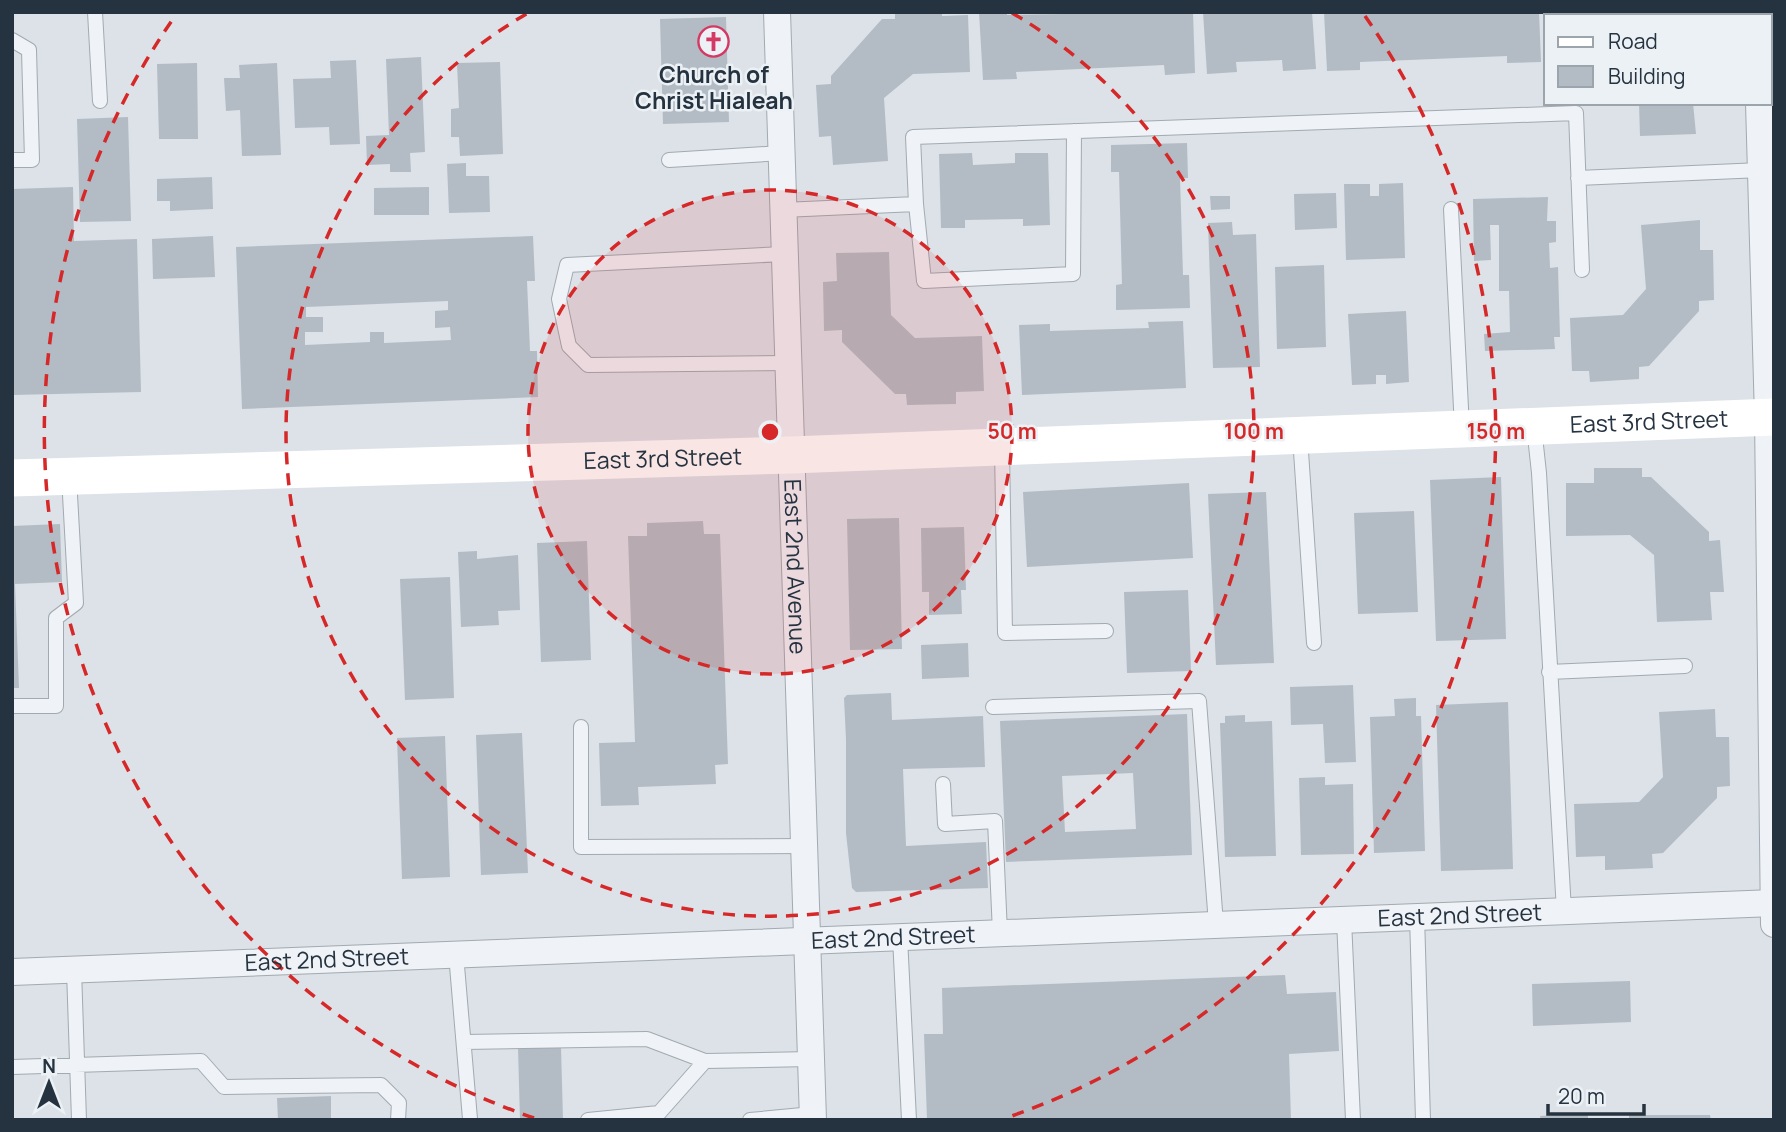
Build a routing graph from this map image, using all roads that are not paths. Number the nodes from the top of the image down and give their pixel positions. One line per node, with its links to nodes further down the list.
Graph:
1 (95, 12): 4 (lane)
2 (777, 12): 7 (street, East 2nd Avenue)
3 (12, 40): 8 (lane)
4 (100, 101)
5 (1759, 105): 10 (street)
6 (1074, 131): 11 (lane); 12 (lane); 12 (lane)
7 (782, 153): 9 (lane); 14 (street, East 2nd Avenue)
8 (12, 160)
9 (669, 160)
10 (1761, 170): 11 (lane); 18 (street)
11 (1578, 177): 16 (lane)
12 (916, 204): 14 (lane)
13 (1451, 209): 20 (lane)
14 (783, 210): 15 (street, East 2nd Avenue)
15 (785, 254): 17 (street, East 2nd Avenue); 17 (lane)
16 (1582, 270)
17 (788, 363): 23 (street, East 2nd Avenue)
18 (1771, 417): 19 (street, East 3rd Street); 35 (street)
19 (1534, 426): 20 (street, East 3rd Street); 29 (lane)
20 (1462, 429): 21 (street, East 3rd Street)
21 (1300, 435): 22 (street, East 3rd Street); 27 (lane)
22 (1002, 447): 23 (street, East 3rd Street); 26 (lane)
23 (791, 455): 24 (street, East 3rd Street); 34 (street, East 2nd Avenue)
24 (69, 476): 25 (street, East 3rd Street); 30 (lane)
25 (12, 478)
26 (1106, 631)
27 (1314, 643)
28 (1685, 666): 29 (lane)
29 (1549, 672): 36 (lane)
30 (12, 706)
31 (993, 707): 39 (lane)
32 (581, 727): 34 (lane)
33 (943, 784): 41 (lane)
34 (804, 846): 43 (street, East 2nd Avenue)
35 (1773, 903): 36 (street, East 2nd Street); 40 (street)
36 (1564, 911): 37 (street, East 2nd Street)
37 (1417, 916): 38 (street, East 2nd Street); 60 (lane)
38 (1344, 920): 39 (street, East 2nd Street); 59 (lane)
39 (1216, 924): 41 (street, East 2nd Street)
40 (1774, 924)
41 (1000, 933): 42 (street, East 2nd Street)
42 (900, 937): 43 (street, East 2nd Street); 58 (lane)
43 (808, 940): 44 (street, East 2nd Street); 48 (street, East 2nd Avenue)
44 (456, 954): 45 (street, East 2nd Street); 47 (lane)
45 (74, 970): 46 (street, East 2nd Street); 50 (lane)
46 (12, 972)
47 (464, 1042): 49 (lane); 53 (lane)
48 (811, 1059): 49 (lane); 52 (street, East 2nd Avenue)
49 (705, 1061): 56 (lane)
50 (78, 1065): 51 (lane); 54 (lane); 55 (lane)
51 (12, 1067)
52 (813, 1117): 57 (lane)
53 (470, 1119)
54 (79, 1120)
55 (398, 1120)
56 (587, 1120)
57 (750, 1120)
58 (909, 1120)
59 (1353, 1120)
60 (1423, 1120)

